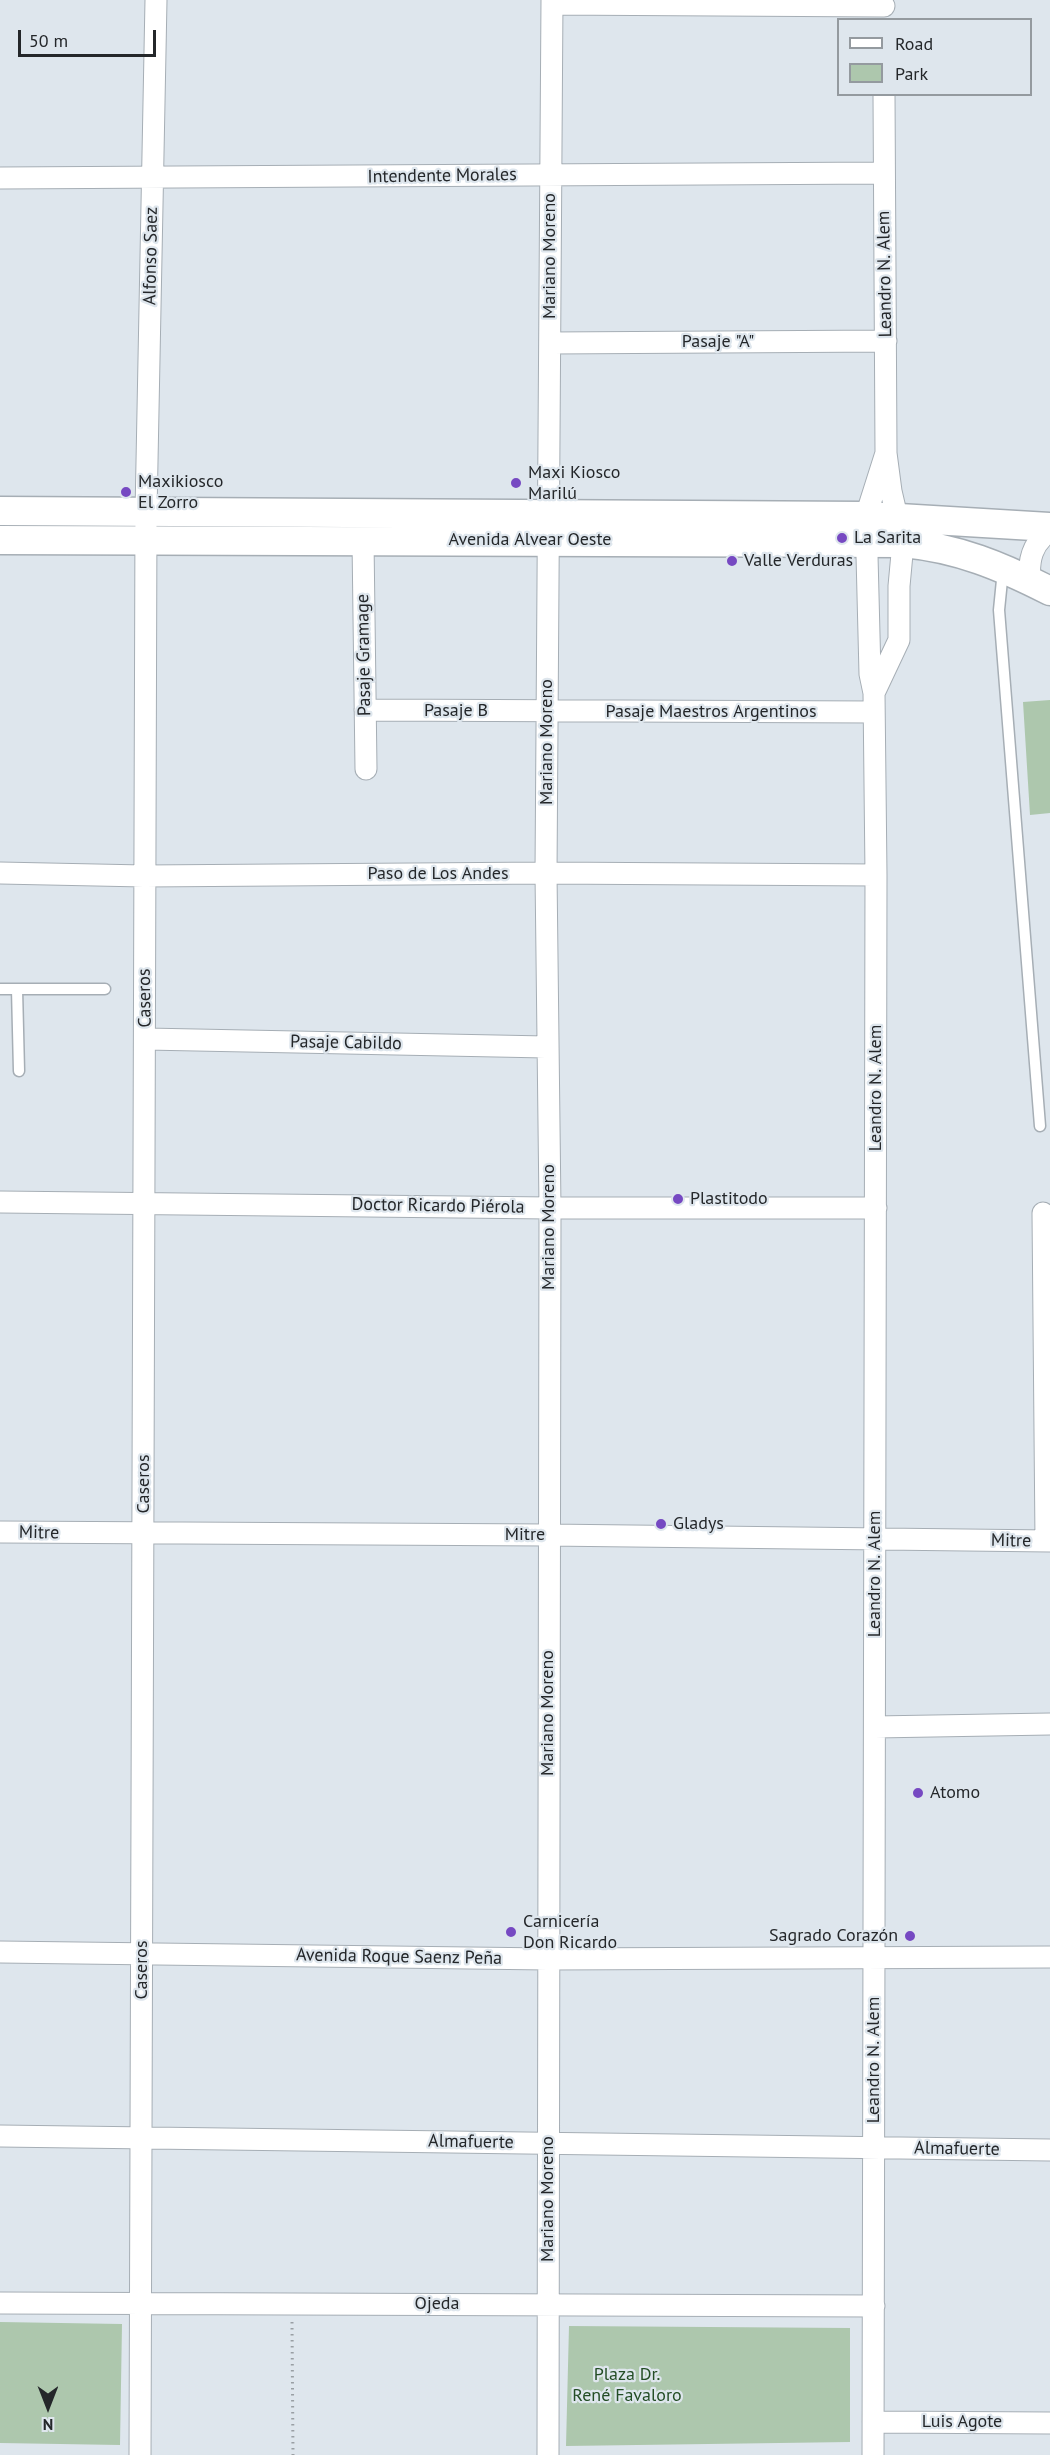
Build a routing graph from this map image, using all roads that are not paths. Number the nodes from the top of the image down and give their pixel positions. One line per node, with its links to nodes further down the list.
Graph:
1 (156, 0): 8 (street, Alfonso Saez)
2 (552, 2): 3 (street); 6 (street, Mariano Moreno)
3 (884, 8)
4 (884, 96): 5 (street, Leandro N. Alem)
5 (884, 173): 6 (street, Intendente Morales); 9 (street, Leandro N. Alem)
6 (550, 175): 8 (street, Intendente Morales); 10 (street, Mariano Moreno)
7 (0, 178): 8 (street, Intendente Morales)
8 (153, 178): 13 (street, Alfonso Saez)
9 (886, 341): 10 (street, Pasaje "A"); 11 (street, Leandro N. Alem)
10 (551, 343): 14 (street, Mariano Moreno)
11 (886, 453): 15 (street, Leandro N. Alem); 17 (street, Leandro N. Alem)
12 (0, 512): 13 (main road, Avenida Alvear Oeste)
13 (146, 513): 14 (main road, Avenida Alvear Oeste); 19 (street, Caseros)
14 (548, 527): 15 (main road, Avenida Alvear Oeste); 20 (main road, Avenida Alvear Oeste); 25 (street, Mariano Moreno)
15 (866, 529): 17 (main road, Avenida Alvear Oeste); 23 (street, Leandro N. Alem)
16 (1050, 529): 17 (main road, Avenida Alvear Oeste); 22 (street)
17 (900, 530): 21 (main road, Avenida Alvear Oeste); 23 (street, Leandro N. Alem)
18 (0, 540): 19 (main road, Avenida Alvear Oeste)
19 (146, 540): 20 (main road, Avenida Alvear Oeste); 30 (street, Caseros)
20 (363, 540): 24 (street, Pasaje Gramage)
21 (1003, 567): 22 (main road, Avenida Alvear Oeste); 37 (lane)
22 (1040, 586)
23 (874, 703): 25 (street, Pasaje Maestros Argentinos); 29 (street, Leandro N. Alem)
24 (365, 710): 25 (street, Pasaje B); 26 (street, Pasaje Gramage)
25 (547, 711): 28 (street, Mariano Moreno)
26 (366, 769)
27 (0, 873): 30 (street, Paso de Los Andes)
28 (546, 873): 29 (street, Paso de Los Andes); 30 (street, Paso de Los Andes); 35 (street, Mariano Moreno)
29 (876, 875): 41 (street, Leandro N. Alem)
30 (144, 876): 34 (street, Caseros)
31 (0, 988): 32 (lane)
32 (17, 989): 33 (lane); 36 (lane)
33 (105, 989)
34 (146, 1039): 35 (street, Pasaje Cabildo); 39 (street, Caseros)
35 (546, 1047): 40 (street, Mariano Moreno)
36 (19, 1071)
37 (1040, 1126)
38 (0, 1202): 39 (street, Doctor Ricardo Piérola)
39 (143, 1202): 40 (street, Doctor Ricardo Piérola); 45 (street, Caseros)
40 (550, 1208): 41 (street, Doctor Ricardo Piérola); 46 (street, Mariano Moreno)
41 (876, 1208): 47 (street, Leandro N. Alem)
42 (1043, 1214): 43 (street)
43 (1047, 1273): 48 (street)
44 (0, 1532): 45 (street, Mitre)
45 (144, 1535): 46 (street, Mitre); 52 (street, Caseros)
46 (548, 1535): 47 (street, Mitre); 55 (street, Mariano Moreno)
47 (875, 1539): 48 (street, Mitre); 50 (street, Leandro N. Alem)
48 (1048, 1541)
49 (1050, 1724): 50 (street)
50 (875, 1727): 53 (street, Leandro N. Alem)
51 (0, 1952): 52 (street, Avenida Roque Saenz Peña)
52 (142, 1954): 55 (street, Avenida Roque Saenz Peña); 57 (street, Caseros)
53 (874, 1957): 54 (street, Avenida Roque Saenz Peña); 55 (street, Avenida Roque Saenz Peña); 59 (street, Leandro N. Alem)
54 (1050, 1957)
55 (548, 1959): 58 (street, Mariano Moreno)
56 (0, 2136): 57 (street, Almafuerte)
57 (141, 2138): 58 (street, Almafuerte); 62 (street, Caseros)
58 (548, 2143): 59 (street, Almafuerte); 63 (street, Mariano Moreno)
59 (874, 2148): 60 (street, Almafuerte); 64 (street, Leandro N. Alem)
60 (1050, 2150)
61 (0, 2303): 62 (street, Ojeda)
62 (141, 2303): 63 (street, Ojeda); 67 (street, Caseros)
63 (548, 2304): 64 (street, Ojeda); 68 (street, Mariano Moreno)
64 (874, 2306): 65 (street, Leandro N. Alem)
65 (873, 2422): 66 (street, Luis Agote); 69 (street, Leandro N. Alem)
66 (1050, 2423)
67 (140, 2455)
68 (548, 2455)
69 (873, 2455)

